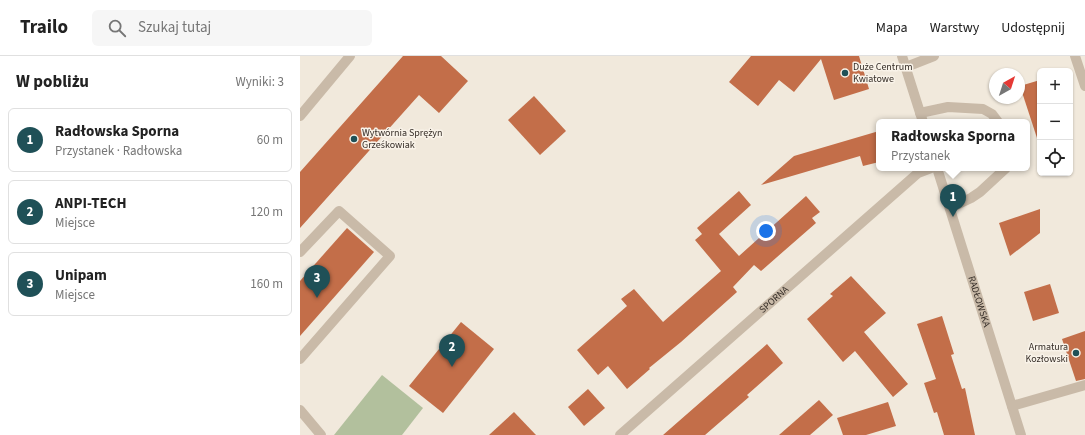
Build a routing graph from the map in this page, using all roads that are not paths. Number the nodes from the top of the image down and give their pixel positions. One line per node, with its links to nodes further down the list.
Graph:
1 (350, 56): 7 (street)
2 (902, 56): 5 (street)
3 (934, 56): 5 (street)
4 (1075, 56): 6 (street)
5 (906, 67): 8 (street)
6 (1085, 86)
7 (300, 116)
8 (922, 118): 9 (street)
9 (996, 119)
10 (923, 171): 20 (street, SPORNA)
11 (938, 171): 13 (street, RADŁOWSKA)
12 (1003, 171): 13 (street)
13 (950, 208): 17 (street, RADŁOWSKA)
14 (300, 252): 15 (street)
15 (300, 359)
16 (1085, 385): 17 (street)
17 (1012, 406): 21 (street, RADŁOWSKA)
18 (300, 410): 19 (street)
19 (321, 435)
20 (620, 435)
21 (1021, 435)

